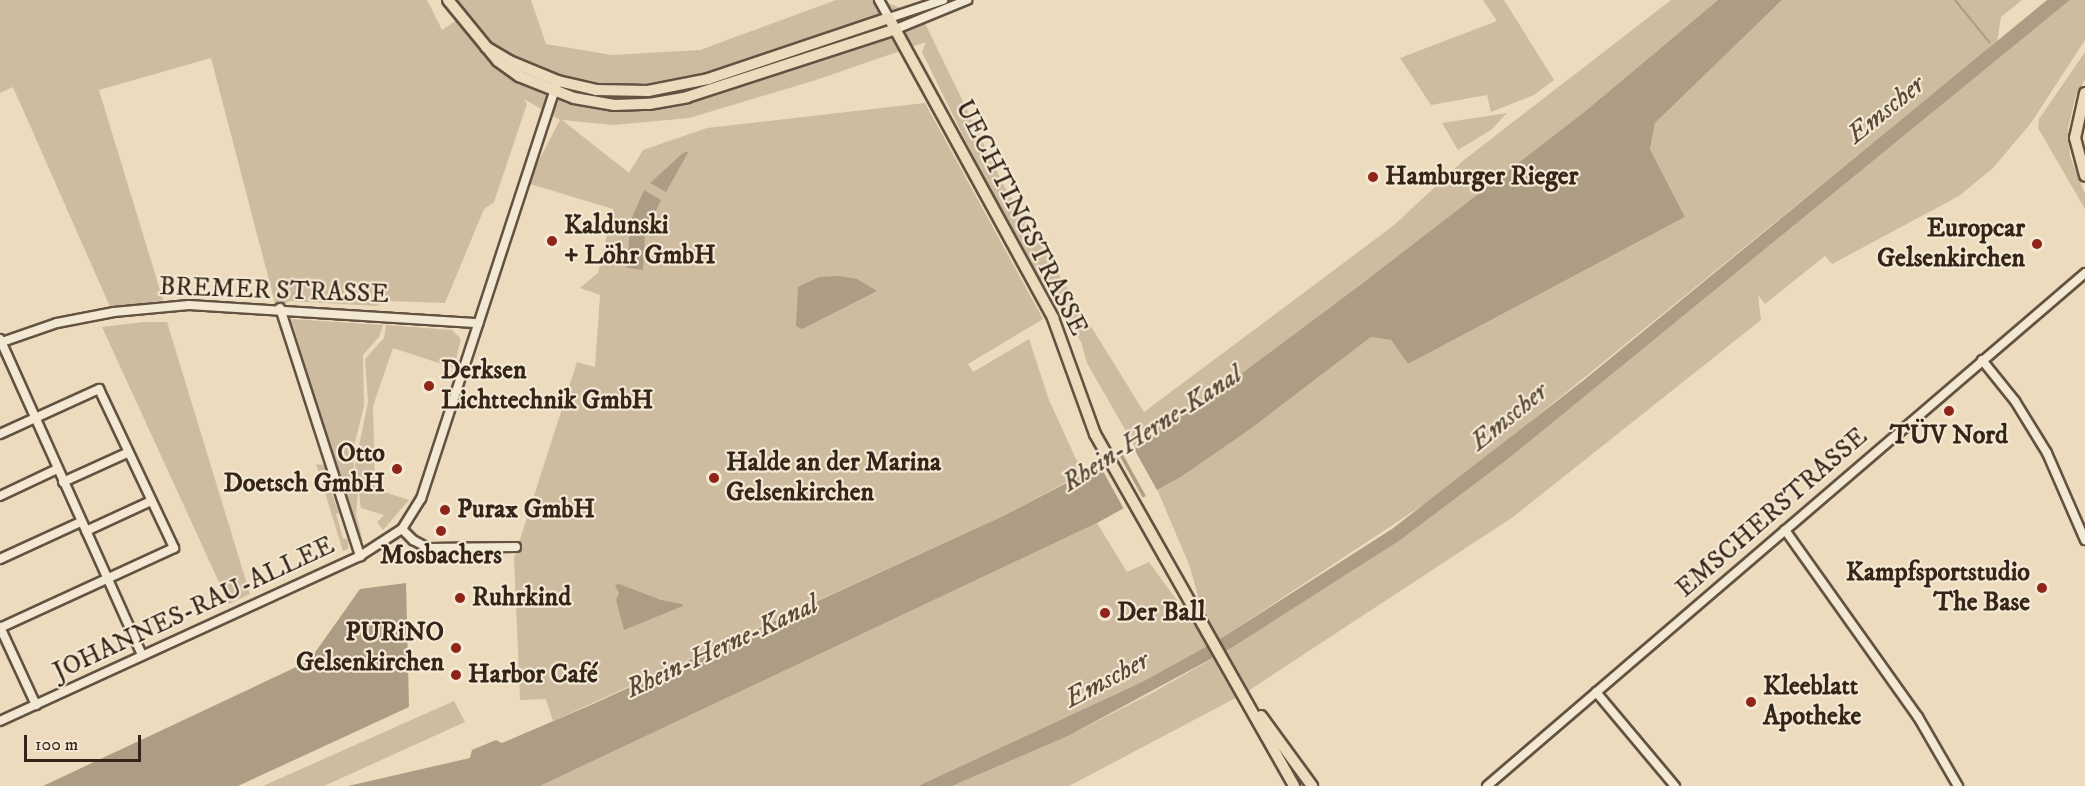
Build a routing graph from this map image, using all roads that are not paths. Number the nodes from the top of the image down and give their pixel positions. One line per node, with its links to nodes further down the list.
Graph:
1 (448, 0): 7 (main road)
2 (879, 0): 5 (street, UECHTINGSTRASSE)
3 (943, 0): 5 (street)
4 (967, 0): 6 (street)
5 (889, 18): 6 (main road, UECHTINGSTRASSE); 8 (main road)
6 (896, 29): 9 (main road); 35 (main road, UECHTINGSTRASSE)
7 (486, 47): 8 (main road); 9 (main road)
8 (558, 81): 9 (street, JOHANNES-RAU-ALLEE)
9 (554, 92): 14 (street, JOHANNES-RAU-ALLEE)
10 (2085, 93): 11 (main road)
11 (2085, 176)
12 (2085, 273): 16 (street, EMSCHERSTRASSE)
13 (280, 308): 14 (street, BREMER STRASSE); 15 (street, BREMER STRASSE); 30 (street)
14 (478, 323): 25 (street, JOHANNES-RAU-ALLEE)
15 (1, 340): 17 (street)
16 (1982, 360): 26 (street, EMSCHERSTRASSE); 28 (street)
17 (34, 418): 18 (street); 19 (street); 20 (street)
18 (0, 434)
19 (129, 452): 21 (street); 23 (street)
20 (57, 469): 21 (street); 22 (street)
21 (63, 482): 24 (street)
22 (0, 496)
23 (151, 501): 27 (street); 32 (street)
24 (81, 522): 27 (street); 31 (street)
25 (402, 529): 29 (street); 30 (street, JOHANNES-RAU-ALLEE)
26 (1785, 530): 36 (street, EMSCHERSTRASSE); 43 (street)
27 (86, 531): 32 (street)
28 (2085, 540)
29 (516, 547)
30 (360, 556): 34 (street, JOHANNES-RAU-ALLEE)
31 (0, 559)
32 (108, 579): 33 (street); 34 (street)
33 (0, 628): 37 (street)
34 (142, 655): 37 (street, JOHANNES-RAU-ALLEE)
35 (1236, 681): 39 (main road); 40 (main road)
36 (1596, 692): 41 (street, EMSCHERSTRASSE); 42 (street)
37 (36, 705): 38 (street, JOHANNES-RAU-ALLEE)
38 (0, 721)
39 (1294, 786)
40 (1312, 786)
41 (1487, 786)
42 (1675, 786)
43 (1958, 786)

